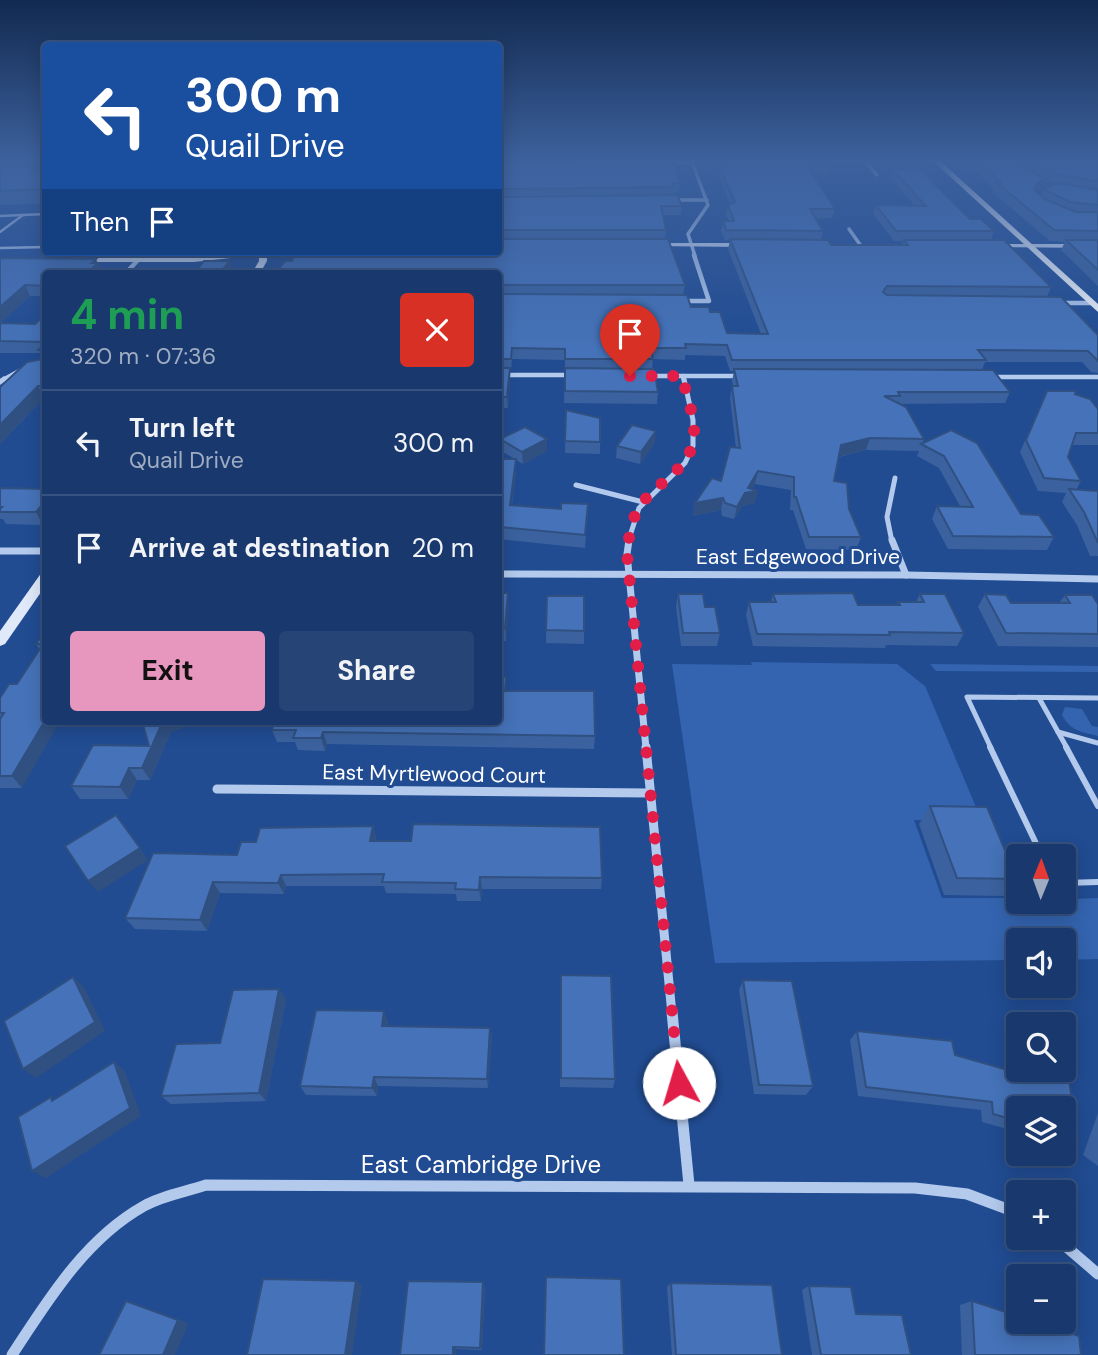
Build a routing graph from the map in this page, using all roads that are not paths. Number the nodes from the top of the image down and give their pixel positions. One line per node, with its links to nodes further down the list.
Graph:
1 (694, 222): 5 (street)
2 (1003, 222): 11 (main road)
3 (849, 229): 8 (street)
4 (650, 245): 5 (street)
5 (691, 245): 6 (street); 21 (street)
6 (757, 245)
7 (848, 246): 8 (street)
8 (860, 246): 9 (street)
9 (874, 246)
10 (986, 246): 11 (street)
11 (1029, 246): 12 (street); 23 (main road)
12 (1098, 246)
13 (42, 247): 14 (lane)
14 (0, 248)
15 (102, 256): 18 (lane)
16 (233, 256): 19 (street)
17 (69, 260): 18 (street)
18 (97, 261): 19 (street)
19 (137, 261): 20 (street)
20 (129, 270)
21 (678, 301)
22 (1049, 303): 23 (street)
23 (1094, 306)
24 (26, 368): 32 (street)
25 (502, 375): 26 (street)
26 (578, 375)
27 (643, 376): 28 (street)
28 (682, 376): 29 (street); 35 (street)
29 (742, 376)
30 (978, 377): 31 (street)
31 (1098, 377)
32 (0, 382)
33 (894, 478): 40 (street)
34 (576, 485): 35 (street)
35 (643, 502): 39 (street)
36 (0, 551): 37 (street)
37 (42, 551)
38 (502, 574): 39 (street, East Edgewood Drive)
39 (629, 575): 40 (street, East Edgewood Drive); 49 (street)
40 (906, 575): 41 (street, East Edgewood Drive)
41 (1098, 579)
42 (42, 581): 43 (street)
43 (0, 641)
44 (1039, 698): 45 (lane); 46 (lane); 51 (lane)
45 (1098, 698)
46 (1058, 732): 47 (lane); 50 (lane)
47 (1098, 743)
48 (217, 789): 49 (street, East Myrtlewood Court)
49 (650, 793): 54 (street)
50 (1098, 806)
51 (1036, 844)
52 (1098, 882): 53 (lane)
53 (1076, 883)
54 (689, 1185): 55 (street, East Cambridge Drive); 58 (street, East Cambridge Drive)
55 (1006, 1209)
56 (1070, 1250): 57 (street)
57 (1098, 1274)
58 (12, 1355)

